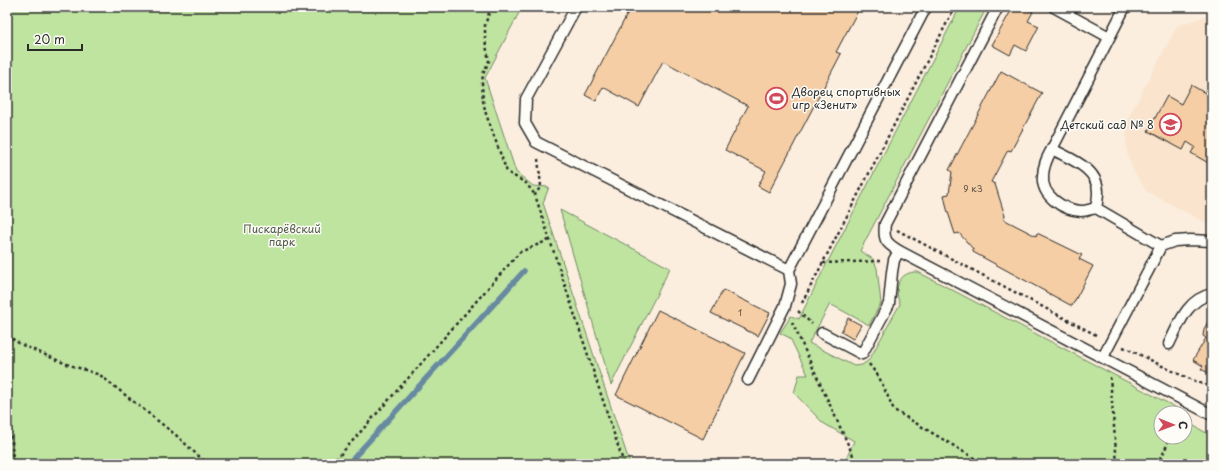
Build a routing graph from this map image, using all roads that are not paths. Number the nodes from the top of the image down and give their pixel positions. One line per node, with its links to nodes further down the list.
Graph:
1 (576, 7): 12 (lane)
2 (926, 7): 12 (lane)
3 (998, 7): 11 (lane)
4 (1054, 7): 6 (lane)
5 (1124, 7): 6 (lane)
6 (1109, 36): 7 (lane)
7 (1052, 149): 8 (lane); 8 (lane)
8 (1096, 208): 10 (lane)
9 (1212, 241): 10 (lane)
10 (1161, 246): 16 (lane)
11 (897, 256): 14 (lane); 16 (lane)
12 (789, 270): 17 (lane)
13 (1212, 294): 15 (lane)
14 (822, 333)
15 (1169, 344)
16 (1103, 357): 18 (lane)
17 (748, 380)
18 (1212, 415)

